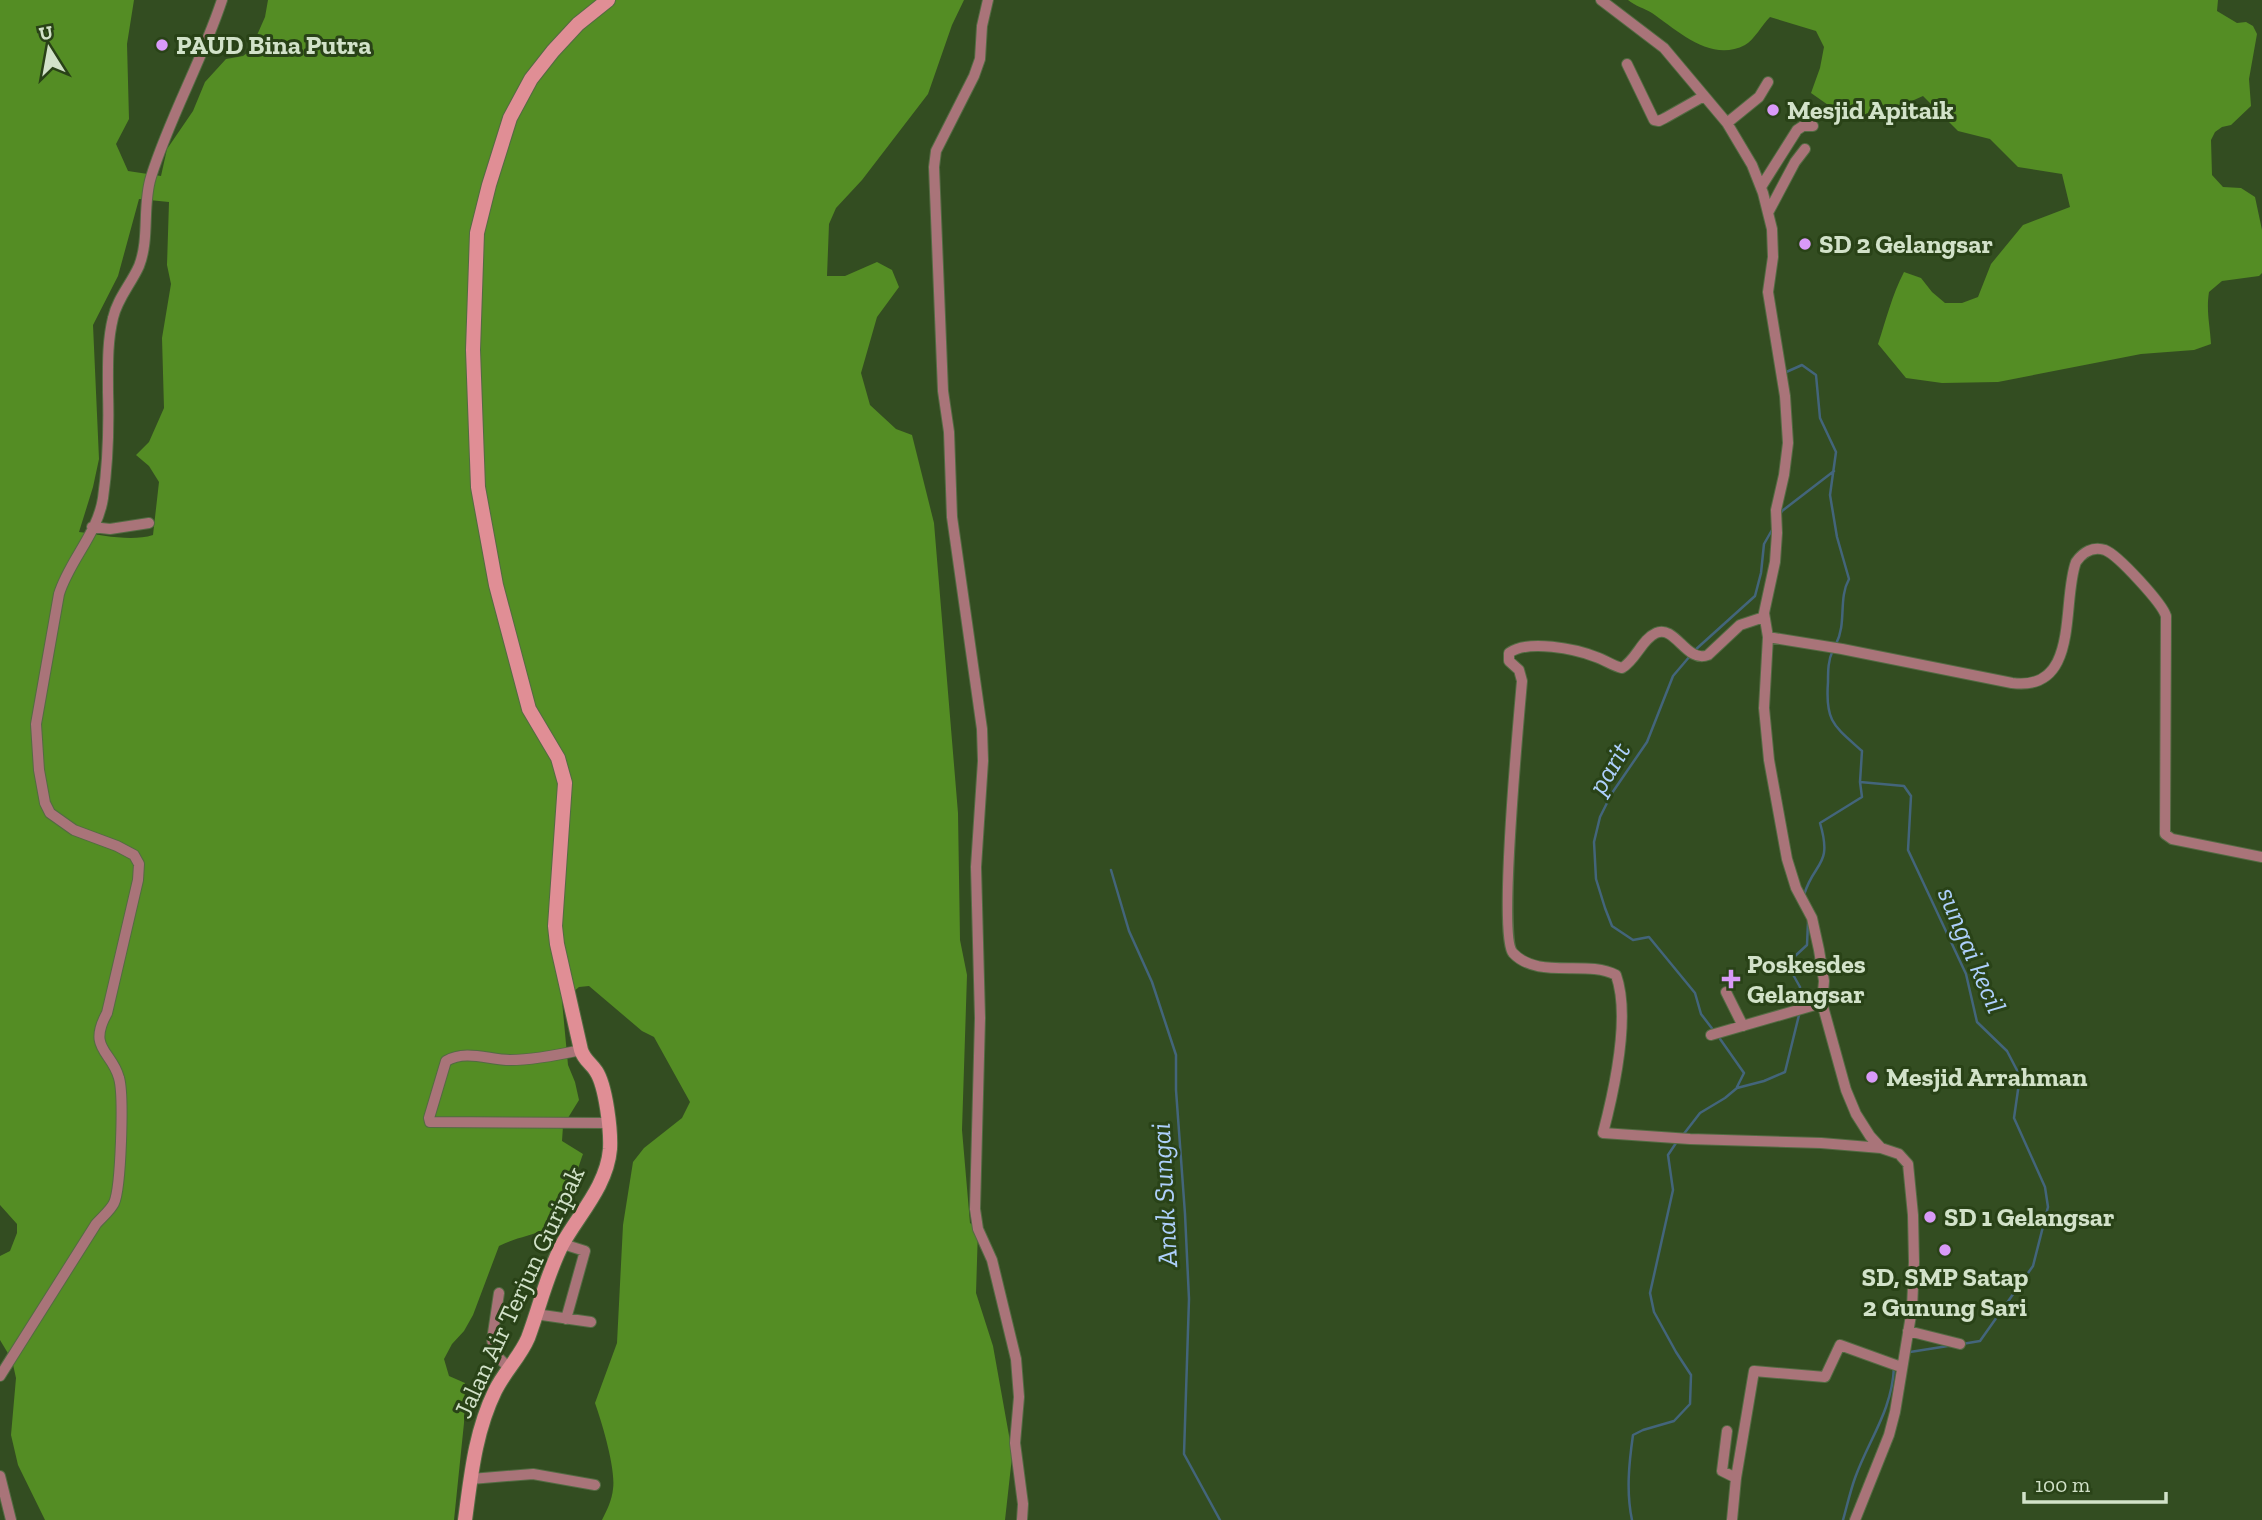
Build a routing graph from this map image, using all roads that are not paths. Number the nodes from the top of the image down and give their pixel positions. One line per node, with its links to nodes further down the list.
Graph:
1 (222, 0): 13 (street)
2 (608, 0): 21 (street)
3 (988, 0): 41 (street)
4 (1601, 0): 7 (street)
5 (1627, 64): 7 (street)
6 (1768, 82): 8 (street)
7 (1704, 96): 8 (street)
8 (1727, 123): 11 (street)
9 (1813, 126): 11 (street)
10 (1805, 149): 11 (street)
11 (1765, 198): 14 (street)
12 (149, 523): 13 (street)
13 (92, 527): 33 (street)
14 (1764, 617): 15 (street); 23 (street)
15 (1768, 637): 16 (street); 18 (street)
16 (2262, 857)
17 (1726, 992): 19 (street)
18 (1822, 1003): 19 (street); 23 (street)
19 (1743, 1026): 20 (street)
20 (1711, 1035)
21 (581, 1050): 22 (street, Jalan Air Terjun Guripak); 22 (street)
22 (607, 1123): 24 (street, Jalan Air Terjun Guripak)
23 (1881, 1147): 29 (street)
24 (563, 1244): 26 (street, Jalan Air Terjun Guripak); 27 (street)
25 (499, 1293): 32 (street)
26 (535, 1314): 27 (street); 32 (street, Jalan Air Terjun Guripak)
27 (566, 1319): 28 (street)
28 (592, 1322)
29 (1908, 1331): 30 (street); 31 (street)
30 (1960, 1344)
31 (1898, 1364): 36 (street); 43 (street)
32 (508, 1367): 37 (street, Jalan Air Terjun Guripak)
33 (0, 1376)
34 (1727, 1431): 36 (street)
35 (0, 1477): 39 (street)
36 (1736, 1478): 42 (street)
37 (471, 1479): 38 (street); 40 (street, Jalan Air Terjun Guripak)
38 (595, 1485)
39 (11, 1520)
40 (466, 1520)
41 (1022, 1520)
42 (1732, 1520)
43 (1855, 1520)

